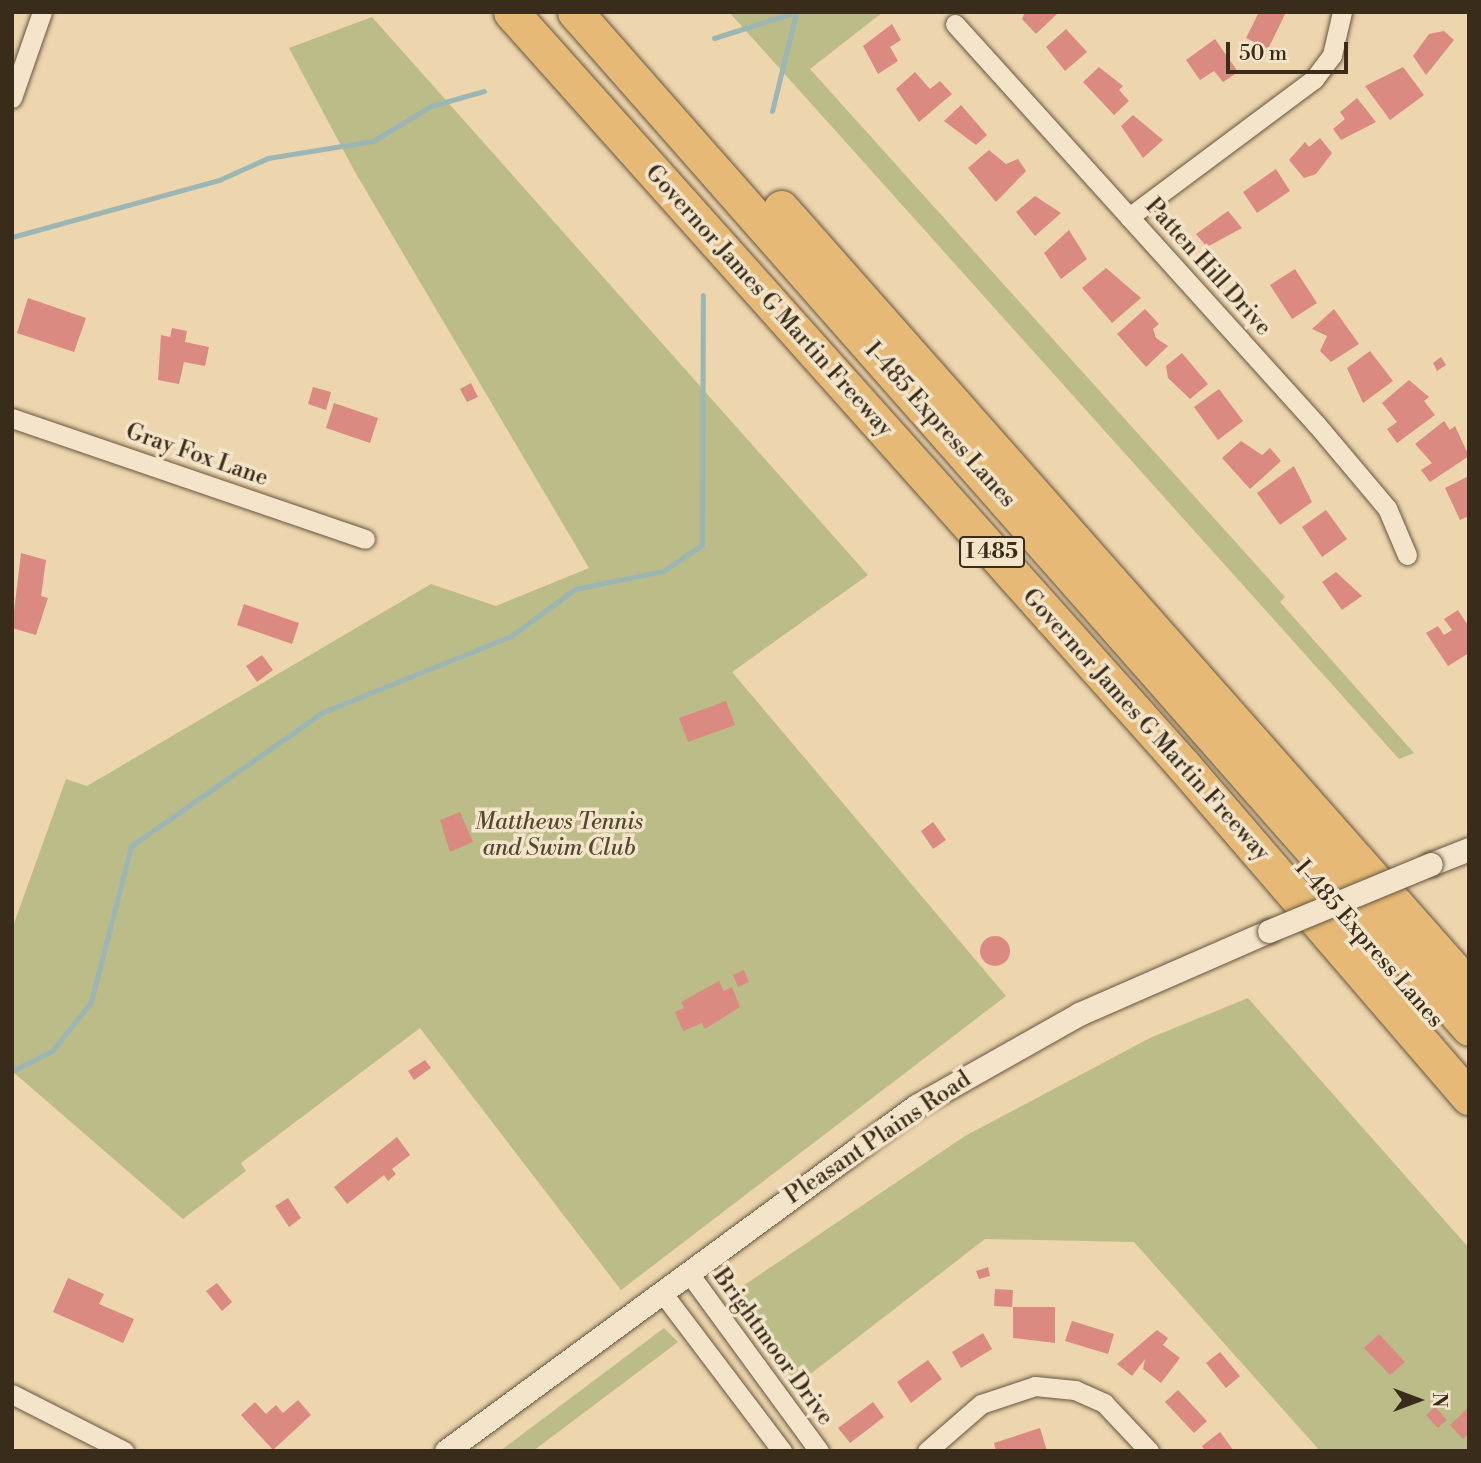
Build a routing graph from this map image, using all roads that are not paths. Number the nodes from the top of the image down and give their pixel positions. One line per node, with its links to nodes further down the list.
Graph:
1 (42, 12): 8 (street)
2 (510, 12): 18 (highway, Governor James G Martin Freeway / I 485)
3 (542, 12): 15 (highway, I-485 Express Lanes / I 485)
4 (575, 12): 10 (highway, I-485 Express Lanes / I 485)
5 (605, 12): 12 (highway)
6 (1342, 12): 9 (street)
7 (955, 24): 9 (street, Patten Hill Drive)
8 (12, 98)
9 (1129, 217): 14 (street, Patten Hill Drive)
10 (857, 332): 12 (highway); 19 (highway, I-485 Express Lanes / I 485)
11 (12, 418): 13 (street, Gray Fox Lane)
12 (996, 449): 17 (highway)
13 (365, 539)
14 (1407, 555)
15 (1248, 806): 18 (highway); 20 (highway, I-485 Express Lanes / I 485)
16 (1469, 849): 22 (street, Pleasant Plains Road, bridge)
17 (1469, 987)
18 (1379, 991): 21 (highway, Governor James G Martin Freeway / I 485)
19 (1469, 1028)
20 (1469, 1062)
21 (1469, 1097)
22 (688, 1272): 23 (street, Pleasant Plains Road); 28 (street, Brightmoor Drive)
23 (661, 1291): 26 (street, Pleasant Plains Road); 27 (street)
24 (12, 1394): 25 (street)
25 (124, 1451)
26 (446, 1451)
27 (782, 1451)
28 (819, 1451)
29 (928, 1451): 30 (street)
30 (1149, 1451)

